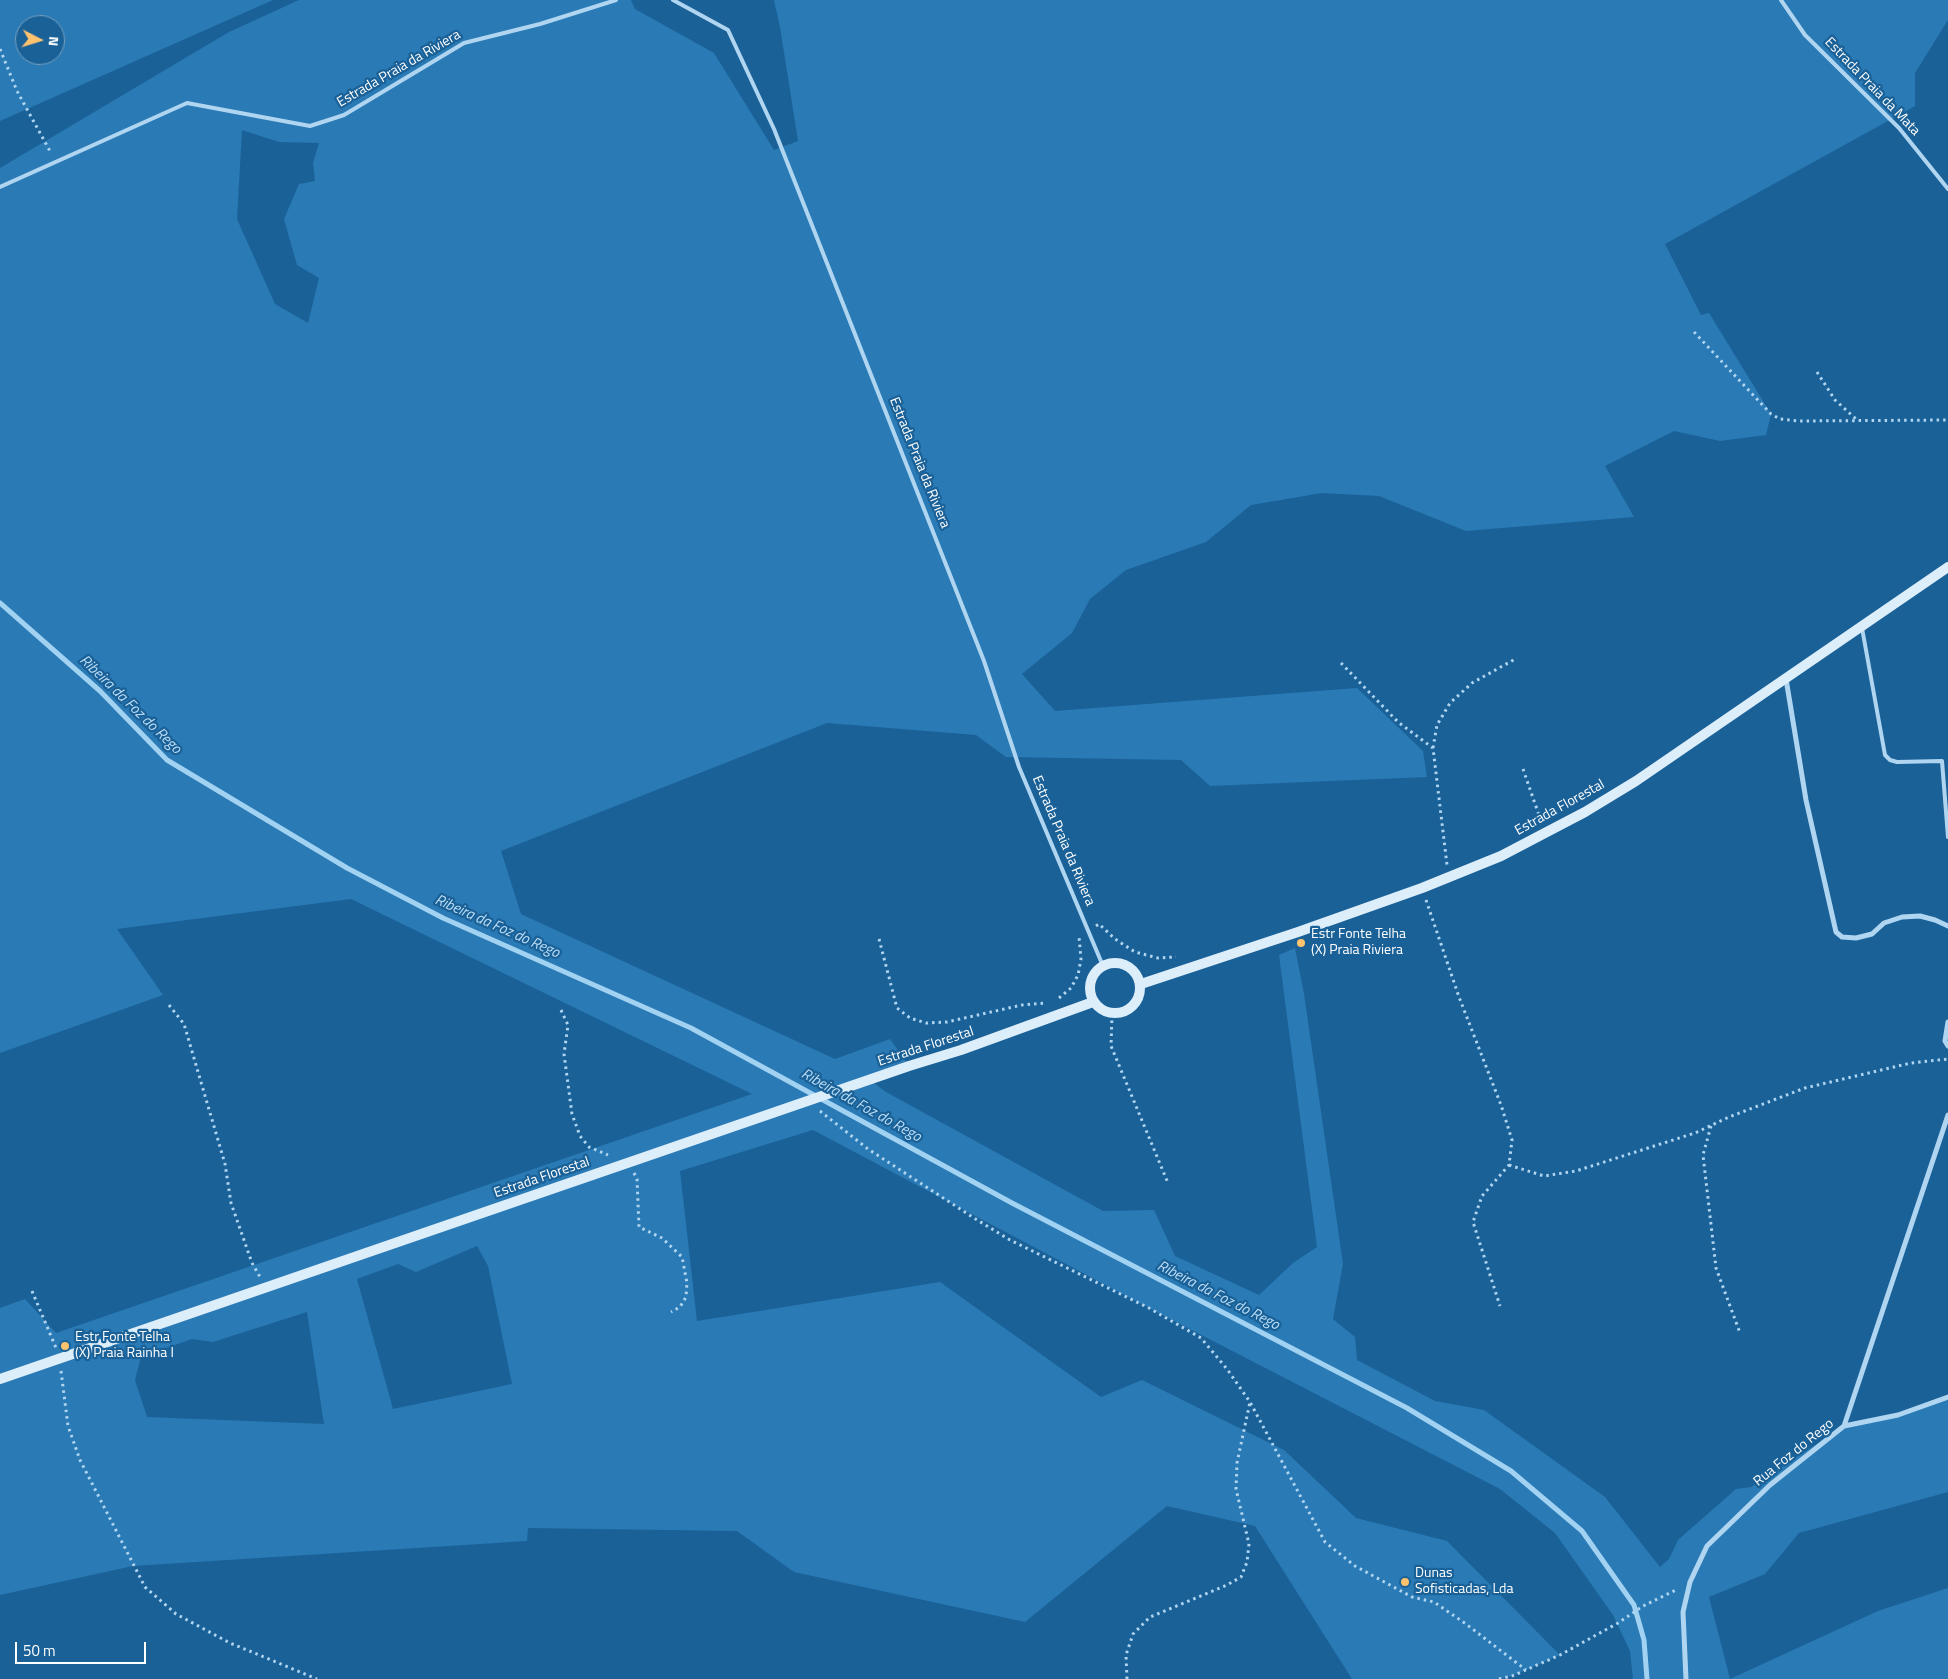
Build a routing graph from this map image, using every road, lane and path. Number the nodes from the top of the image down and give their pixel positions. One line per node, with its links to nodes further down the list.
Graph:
1 (616, 0): 5 (lane, Estrada Praia da Riviera)
2 (672, 0): 31 (lane, Estrada Praia da Riviera)
3 (1781, 0): 7 (lane, Estrada Praia da Mata)
4 (0, 49): 5 (path)
5 (56, 162): 6 (lane, Estrada Praia da Riviera)
6 (0, 187)
7 (1948, 189)
8 (1694, 332): 10 (path)
9 (1817, 372): 10 (path)
10 (1856, 420): 11 (path)
11 (1948, 420)
12 (1948, 567): 13 (main road, Estrada Florestal)
13 (1862, 626): 16 (main road, Estrada Florestal); 22 (lane)
14 (1517, 658): 17 (path)
15 (1341, 663): 17 (path)
16 (1786, 678): 21 (main road, Estrada Florestal); 27 (street)
17 (1433, 748): 24 (path)
18 (1523, 769): 20 (path)
19 (1546, 820): 20 (path)
20 (1541, 822): 21 (path)
21 (1545, 833): 24 (main road, Estrada Florestal)
22 (1948, 837)
23 (1455, 863): 24 (path)
24 (1448, 872): 25 (main road, Estrada Florestal)
25 (1422, 888): 32 (main road, Estrada Florestal); 45 (path)
26 (1099, 924): 30 (path)
27 (1948, 926)
28 (1078, 936): 34 (path)
29 (879, 939): 34 (path)
30 (1182, 956)
31 (1103, 966): 32 (main road); 33 (main road)
32 (1141, 984): 38 (main road)
33 (1093, 1002): 37 (main road, Estrada Florestal); 38 (main road)
34 (1048, 1003): 36 (path); 37 (path)
35 (168, 1005): 47 (path)
36 (1030, 1010)
37 (1071, 1010): 42 (main road, Estrada Florestal)
38 (1112, 1014): 46 (path)
39 (1948, 1022): 40 (street)
40 (1948, 1046)
41 (1948, 1059): 44 (path)
42 (808, 1101): 47 (main road, Estrada Florestal); 54 (path)
43 (1948, 1115): 55 (street, Rua Foz do Rego)
44 (1711, 1126): 45 (path); 50 (path)
45 (1509, 1165): 49 (path)
46 (1168, 1183)
47 (266, 1287): 51 (main road, Estrada Florestal)
48 (32, 1291): 51 (path)
49 (1500, 1306)
50 (1740, 1333)
51 (60, 1358): 52 (main road, Estrada Florestal); 59 (path)
52 (0, 1379)
53 (1948, 1397): 55 (street)
54 (1250, 1402): 57 (path); 60 (path)
55 (1844, 1426): 56 (street, Rua Foz do Rego)
56 (1690, 1582): 57 (path); 62 (street, Rua Foz do Rego)
57 (1526, 1670): 58 (path)
58 (1511, 1678): 61 (path)
59 (317, 1679)
60 (1127, 1679)
61 (1498, 1679)
62 (1686, 1679)

